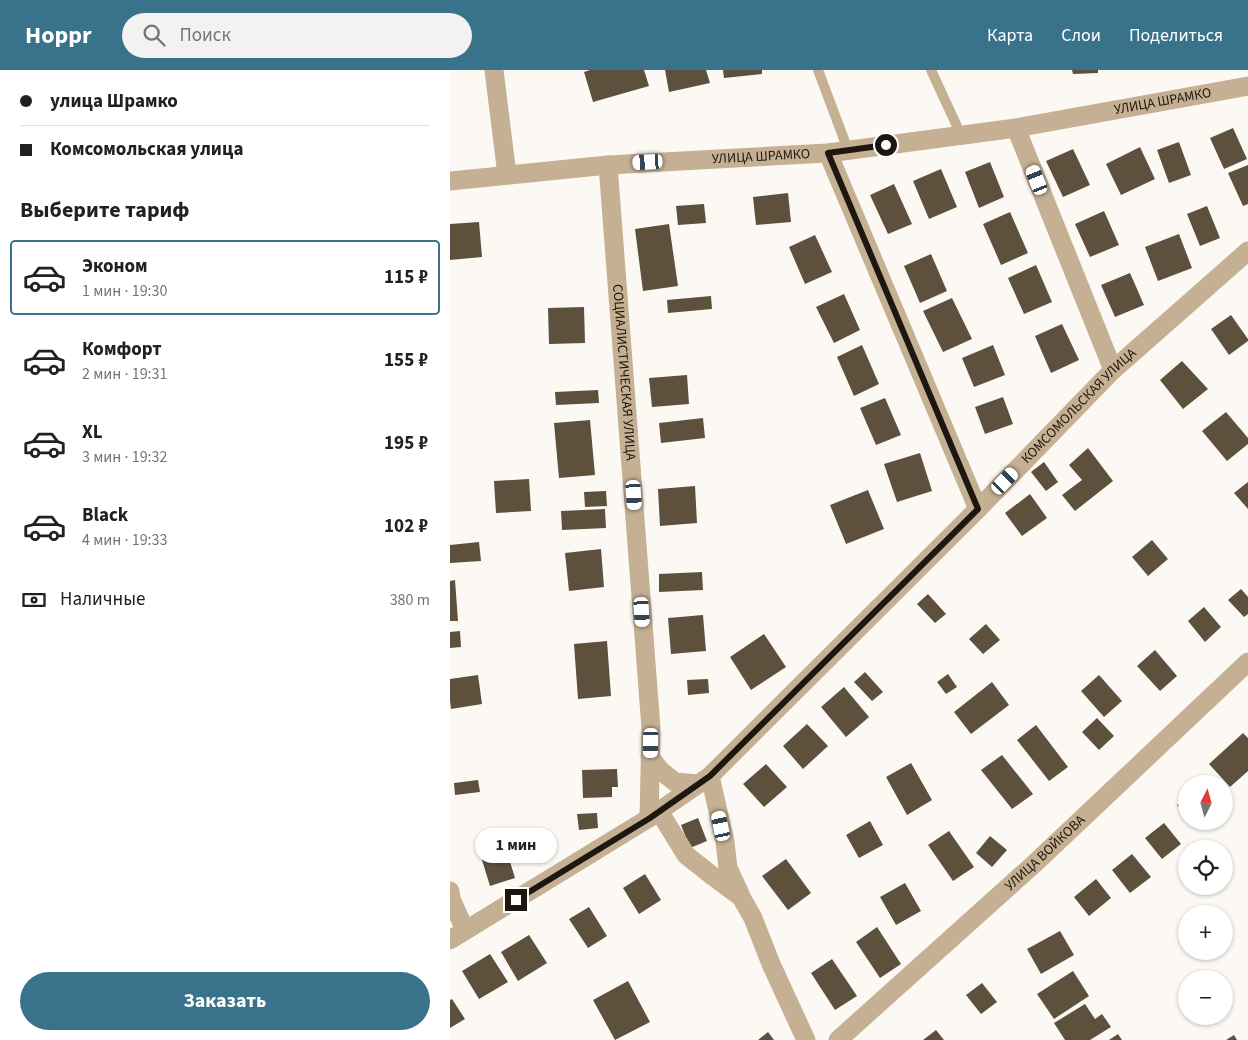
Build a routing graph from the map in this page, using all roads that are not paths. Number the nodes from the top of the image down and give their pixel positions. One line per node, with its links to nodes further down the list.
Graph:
1 (494, 70): 10 (street)
2 (818, 70): 7 (lane)
3 (931, 70): 6 (lane)
4 (1248, 86): 5 (street, УЛИЦА ШРАМКО)
5 (1016, 128): 6 (street, УЛИЦА ШРАМКО); 13 (street)
6 (961, 135): 7 (street, УЛИЦА ШРАМКО)
7 (848, 150): 8 (street, УЛИЦА ШРАМКО)
8 (828, 153): 9 (street, УЛИЦА ШРАМКО); 14 (street)
9 (608, 165): 10 (street, УЛИЦА ШРАМКО); 16 (street, СОЦИАЛИСТИЧЕСКАЯ УЛИЦА)
10 (507, 175): 11 (street, УЛИЦА ШРАМКО)
11 (450, 182)
12 (1248, 251): 13 (street, КОМСОМОЛЬСКАЯ УЛИЦА)
13 (1112, 370): 14 (street, КОМСОМОЛЬСКАЯ УЛИЦА)
14 (978, 509): 17 (street, КОМСОМОЛЬСКАЯ УЛИЦА)
15 (1248, 662): 23 (street, УЛИЦА ВОЙКОВА)
16 (650, 758): 17 (street); 18 (street, СОЦИАЛИСТИЧЕСКАЯ УЛИЦА)
17 (705, 780): 18 (street, КОМСОМОЛЬСКАЯ УЛИЦА); 20 (street)
18 (654, 814): 20 (street); 21 (street, КОМСОМОЛЬСКАЯ УЛИЦА)
19 (450, 891): 21 (street)
20 (741, 897): 22 (street)
21 (458, 935)
22 (806, 1040)
23 (838, 1040)

